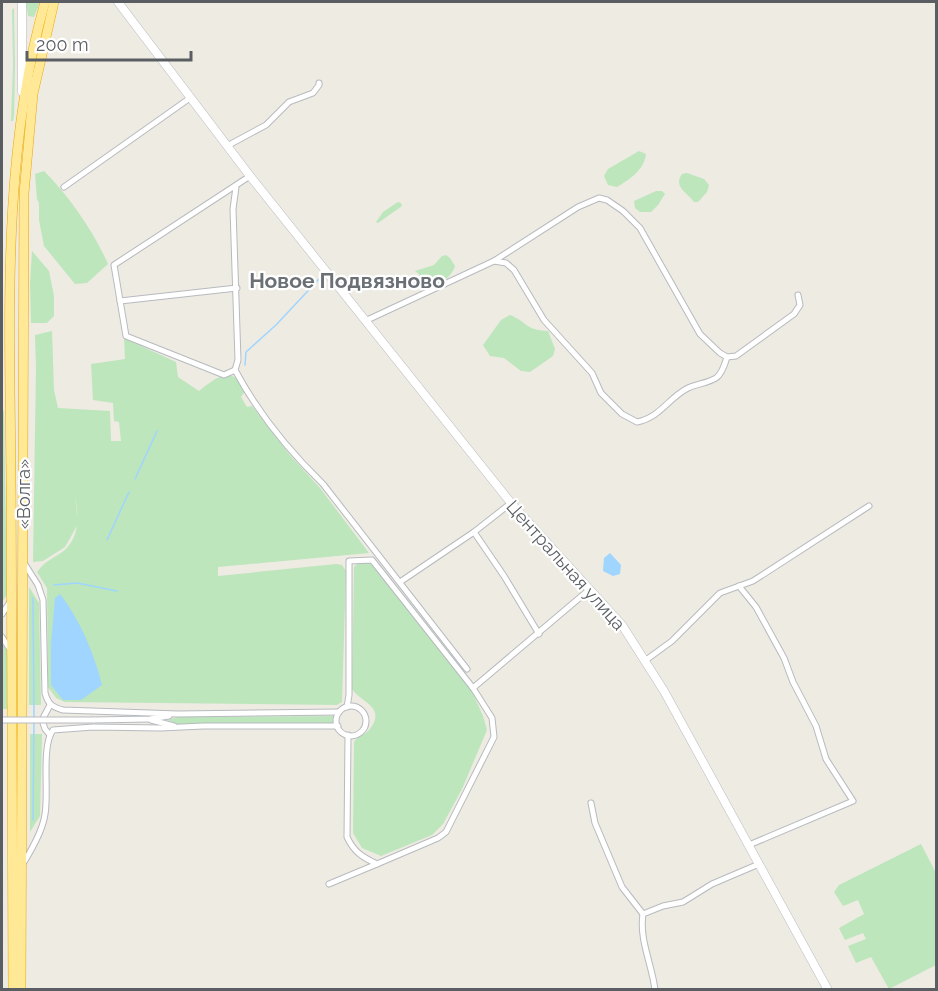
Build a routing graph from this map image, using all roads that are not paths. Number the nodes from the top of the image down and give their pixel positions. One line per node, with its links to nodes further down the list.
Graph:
1 (45, 2): 7 (highway, «Волга»)
2 (54, 2): 22 (highway, «Волга»)
3 (118, 2): 6 (main road, Центральная улица)
4 (22, 3): 7 (main road)
5 (319, 83): 8 (street)
6 (190, 98): 8 (main road, Центральная улица); 10 (street)
7 (22, 105): 26 (highway, «Волга»)
8 (227, 146): 9 (main road, Центральная улица)
9 (250, 176): 11 (street); 16 (main road, Центральная улица)
10 (64, 187)
11 (236, 187): 13 (street); 15 (street)
12 (494, 261): 16 (street); 17 (street); 17 (street)
13 (237, 288): 15 (street); 18 (street)
14 (798, 295): 17 (street)
15 (120, 301): 18 (street)
16 (365, 321): 19 (main road, Центральная улица)
17 (727, 357)
18 (235, 370): 23 (street)
19 (511, 503): 21 (street); 25 (main road, Центральная улица)
20 (869, 507): 24 (street)
21 (474, 532): 23 (street); 28 (street)
22 (23, 561): 34 (street); 48 (highway, «Волга»)
23 (400, 582): 32 (street)
24 (739, 586): 31 (street); 45 (street)
25 (590, 590): 28 (street); 31 (main road, Центральная улица)
26 (12, 598): 27 (street); 30 (highway, «Волга»)
27 (2, 614)
28 (538, 634): 33 (street)
29 (2, 637): 30 (street)
30 (14, 656): 51 (highway, «Волга»)
31 (646, 660): 45 (main road, Центральная улица)
32 (467, 669)
33 (473, 688): 35 (street); 46 (street)
34 (50, 705): 37 (street); 42 (street)
35 (347, 707): 36 (street); 43 (street)
36 (339, 712): 37 (street); 40 (street)
37 (178, 714): 38 (street)
38 (150, 719): 39 (street, bridge); 41 (street)
39 (2, 720)
40 (338, 726): 41 (street); 43 (street)
41 (178, 727): 42 (street)
42 (50, 735): 48 (street)
43 (348, 735): 46 (street)
44 (591, 803): 50 (street)
45 (749, 845): 47 (main road, Центральная улица)
46 (377, 864): 49 (street)
47 (759, 864): 50 (street); 54 (main road, Центральная улица)
48 (21, 866): 52 (highway, «Волга»)
49 (329, 884)
50 (643, 914): 53 (street)
51 (13, 990)
52 (21, 990)
53 (655, 990)
54 (828, 990)

